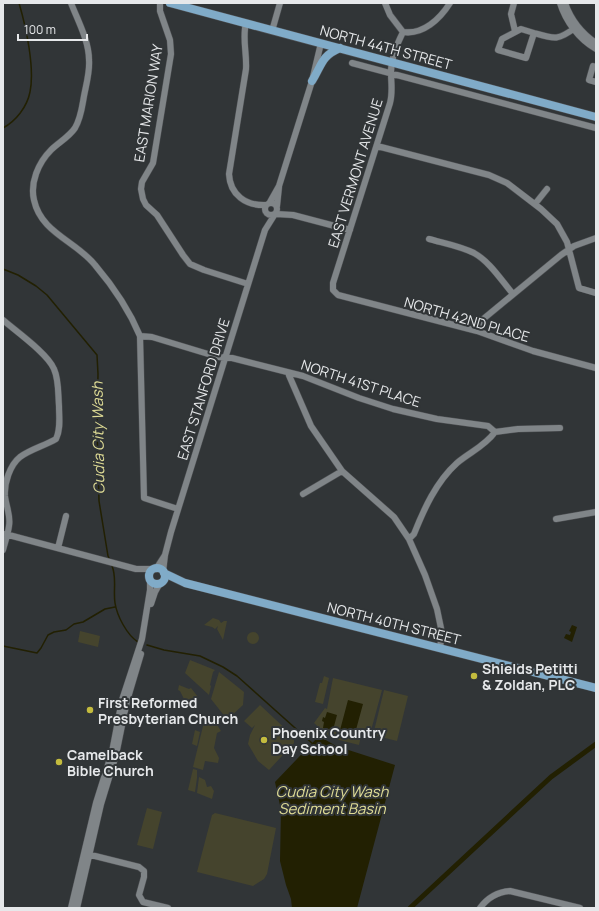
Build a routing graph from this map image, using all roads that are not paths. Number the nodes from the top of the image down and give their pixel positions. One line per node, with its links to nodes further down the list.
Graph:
1 (71, 3): 45 (street)
2 (160, 3): 39 (street, EAST MARION WAY)
3 (280, 3): 12 (street)
4 (385, 3): 14 (street)
5 (450, 3): 14 (street)
6 (514, 3): 13 (street)
7 (560, 3): 11 (street)
8 (565, 3): 11 (street)
9 (174, 4): 10 (main road, NORTH 44TH STREET)
10 (246, 23): 12 (main road, NORTH 44TH STREET); 32 (street)
11 (576, 28): 15 (street); 16 (street); 19 (street)
12 (272, 30): 17 (main road, NORTH 44TH STREET)
13 (516, 31): 15 (street); 15 (street)
14 (403, 32): 21 (street, EAST VERMONT AVENUE)
15 (534, 33)
16 (596, 43)
17 (321, 44): 18 (main road, NORTH 44TH STREET); 24 (street, EAST STANFORD DRIVE)
18 (340, 48): 21 (main road, NORTH 44TH STREET); 24 (main road)
19 (596, 49)
20 (352, 62): 23 (street, NORTH 44TH STREET)
21 (392, 62): 23 (street, EAST VERMONT AVENUE); 26 (main road, NORTH 44TH STREET)
22 (596, 67): 25 (street)
23 (391, 73): 27 (street, NORTH 44TH STREET); 28 (street, EAST VERMONT AVENUE)
24 (312, 81): 29 (street, EAST STANFORD DRIVE)
25 (596, 82)
26 (596, 117)
27 (596, 128)
28 (377, 146): 31 (street); 35 (street, EAST VERMONT AVENUE)
29 (279, 186): 32 (street, EAST STANFORD DRIVE); 33 (street, EAST STANFORD DRIVE)
30 (547, 189): 31 (street)
31 (535, 204): 38 (street)
32 (267, 208): 33 (street); 33 (street); 34 (street, EAST STANFORD DRIVE)
33 (276, 210): 34 (street, EAST STANFORD DRIVE); 35 (street)
34 (265, 230): 39 (street, EAST STANFORD DRIVE)
35 (350, 230): 40 (street, EAST VERMONT AVENUE)
36 (596, 238): 38 (street)
37 (429, 239): 42 (street)
38 (569, 249): 41 (street); 42 (street)
39 (248, 284): 46 (street, EAST STANFORD DRIVE)
40 (333, 290): 44 (street, NORTH 42ND PLACE)
41 (596, 293)
42 (513, 294): 44 (street)
43 (3, 320): 57 (street)
44 (477, 332): 47 (street, NORTH 42ND PLACE)
45 (140, 336): 46 (street, NORTH 41ST PLACE); 53 (street)
46 (226, 357): 48 (street, NORTH 41ST PLACE); 53 (street, EAST STANFORD DRIVE)
47 (596, 368)
48 (288, 373): 50 (street, NORTH 41ST PLACE); 51 (street)
49 (560, 428): 50 (street)
50 (495, 432): 58 (street)
51 (342, 472): 52 (street); 58 (street)
52 (303, 494)
53 (178, 510): 62 (street, EAST STANFORD DRIVE)
54 (596, 512): 56 (street)
55 (66, 516): 59 (street)
56 (556, 519)
57 (5, 534): 59 (street, NORTH 40TH STREET); 60 (street)
58 (409, 539): 66 (street)
59 (58, 548): 61 (street, NORTH 40TH STREET)
60 (3, 550)
61 (136, 569): 62 (street, NORTH 40TH STREET); 63 (street, NORTH 40TH STREET)
62 (159, 571): 63 (main road); 64 (main road); 65 (main road, NORTH 40TH STREET)
63 (150, 579): 64 (main road); 68 (street)
64 (161, 582): 65 (main road, NORTH 40TH STREET); 68 (street)
65 (185, 583): 66 (main road, NORTH 40TH STREET)
66 (440, 648): 67 (main road, NORTH 40TH STREET)
67 (596, 688)
68 (87, 854): 70 (street); 71 (street); 72 (street)
69 (552, 901): 73 (street); 74 (street); 75 (street)
70 (71, 908)
71 (76, 908)
72 (168, 908)
73 (480, 908)
74 (550, 908)
75 (580, 908)

